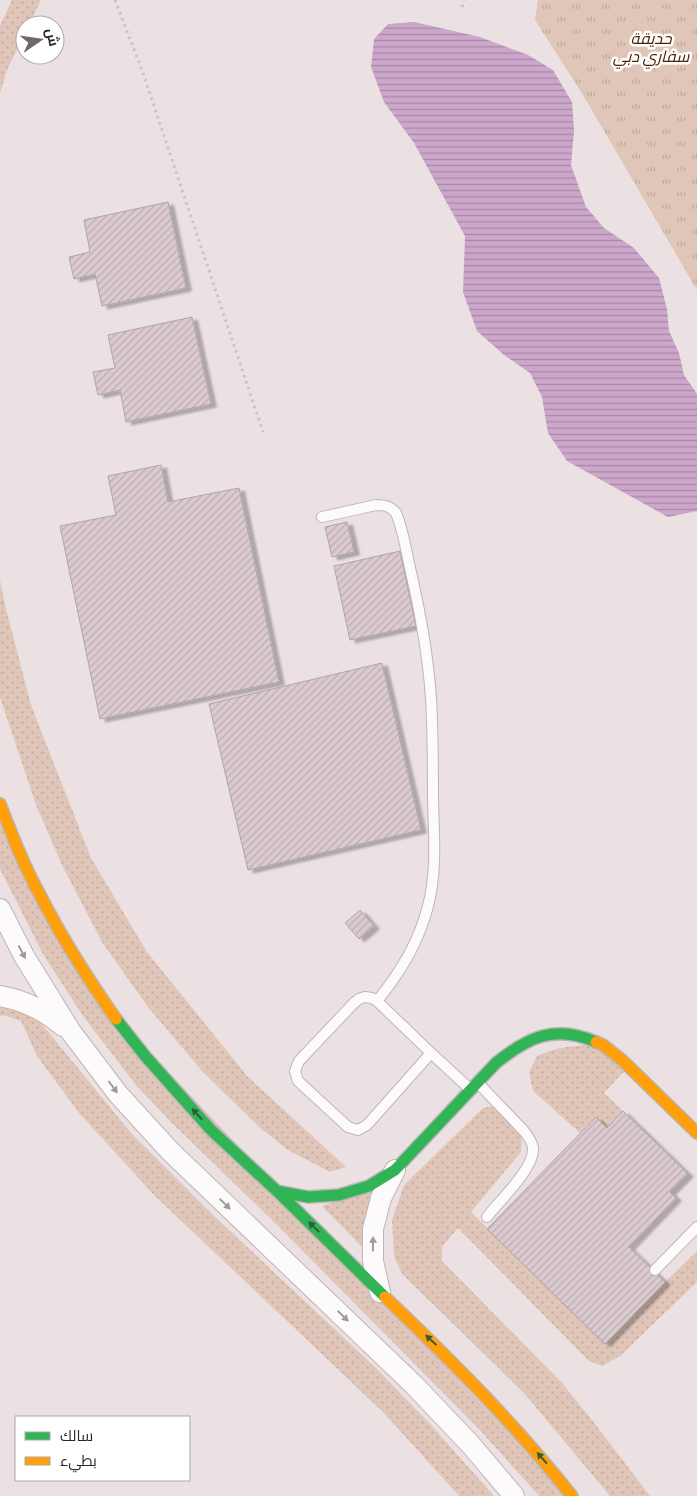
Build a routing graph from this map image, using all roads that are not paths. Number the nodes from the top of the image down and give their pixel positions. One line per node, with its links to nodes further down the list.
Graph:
1 (322, 517): 5 (lane)
2 (0, 804): 11 (street, one-way to 2)
3 (0, 909): 6 (street, one-way to 6)
4 (0, 996): 6 (street)
5 (377, 1001): 7 (lane); 7 (lane)
6 (71, 1032): 16 (street, one-way to 16)
7 (431, 1053): 8 (lane)
8 (474, 1086): 9 (street); 10 (street); 12 (lane)
9 (697, 1133)
10 (395, 1170): 11 (street); 15 (street, one-way to 10)
11 (277, 1191): 15 (street, one-way to 11)
12 (487, 1216)
13 (697, 1227): 14 (lane)
14 (656, 1270)
15 (380, 1292): 17 (street, one-way to 15)
16 (514, 1496)
17 (572, 1496)

